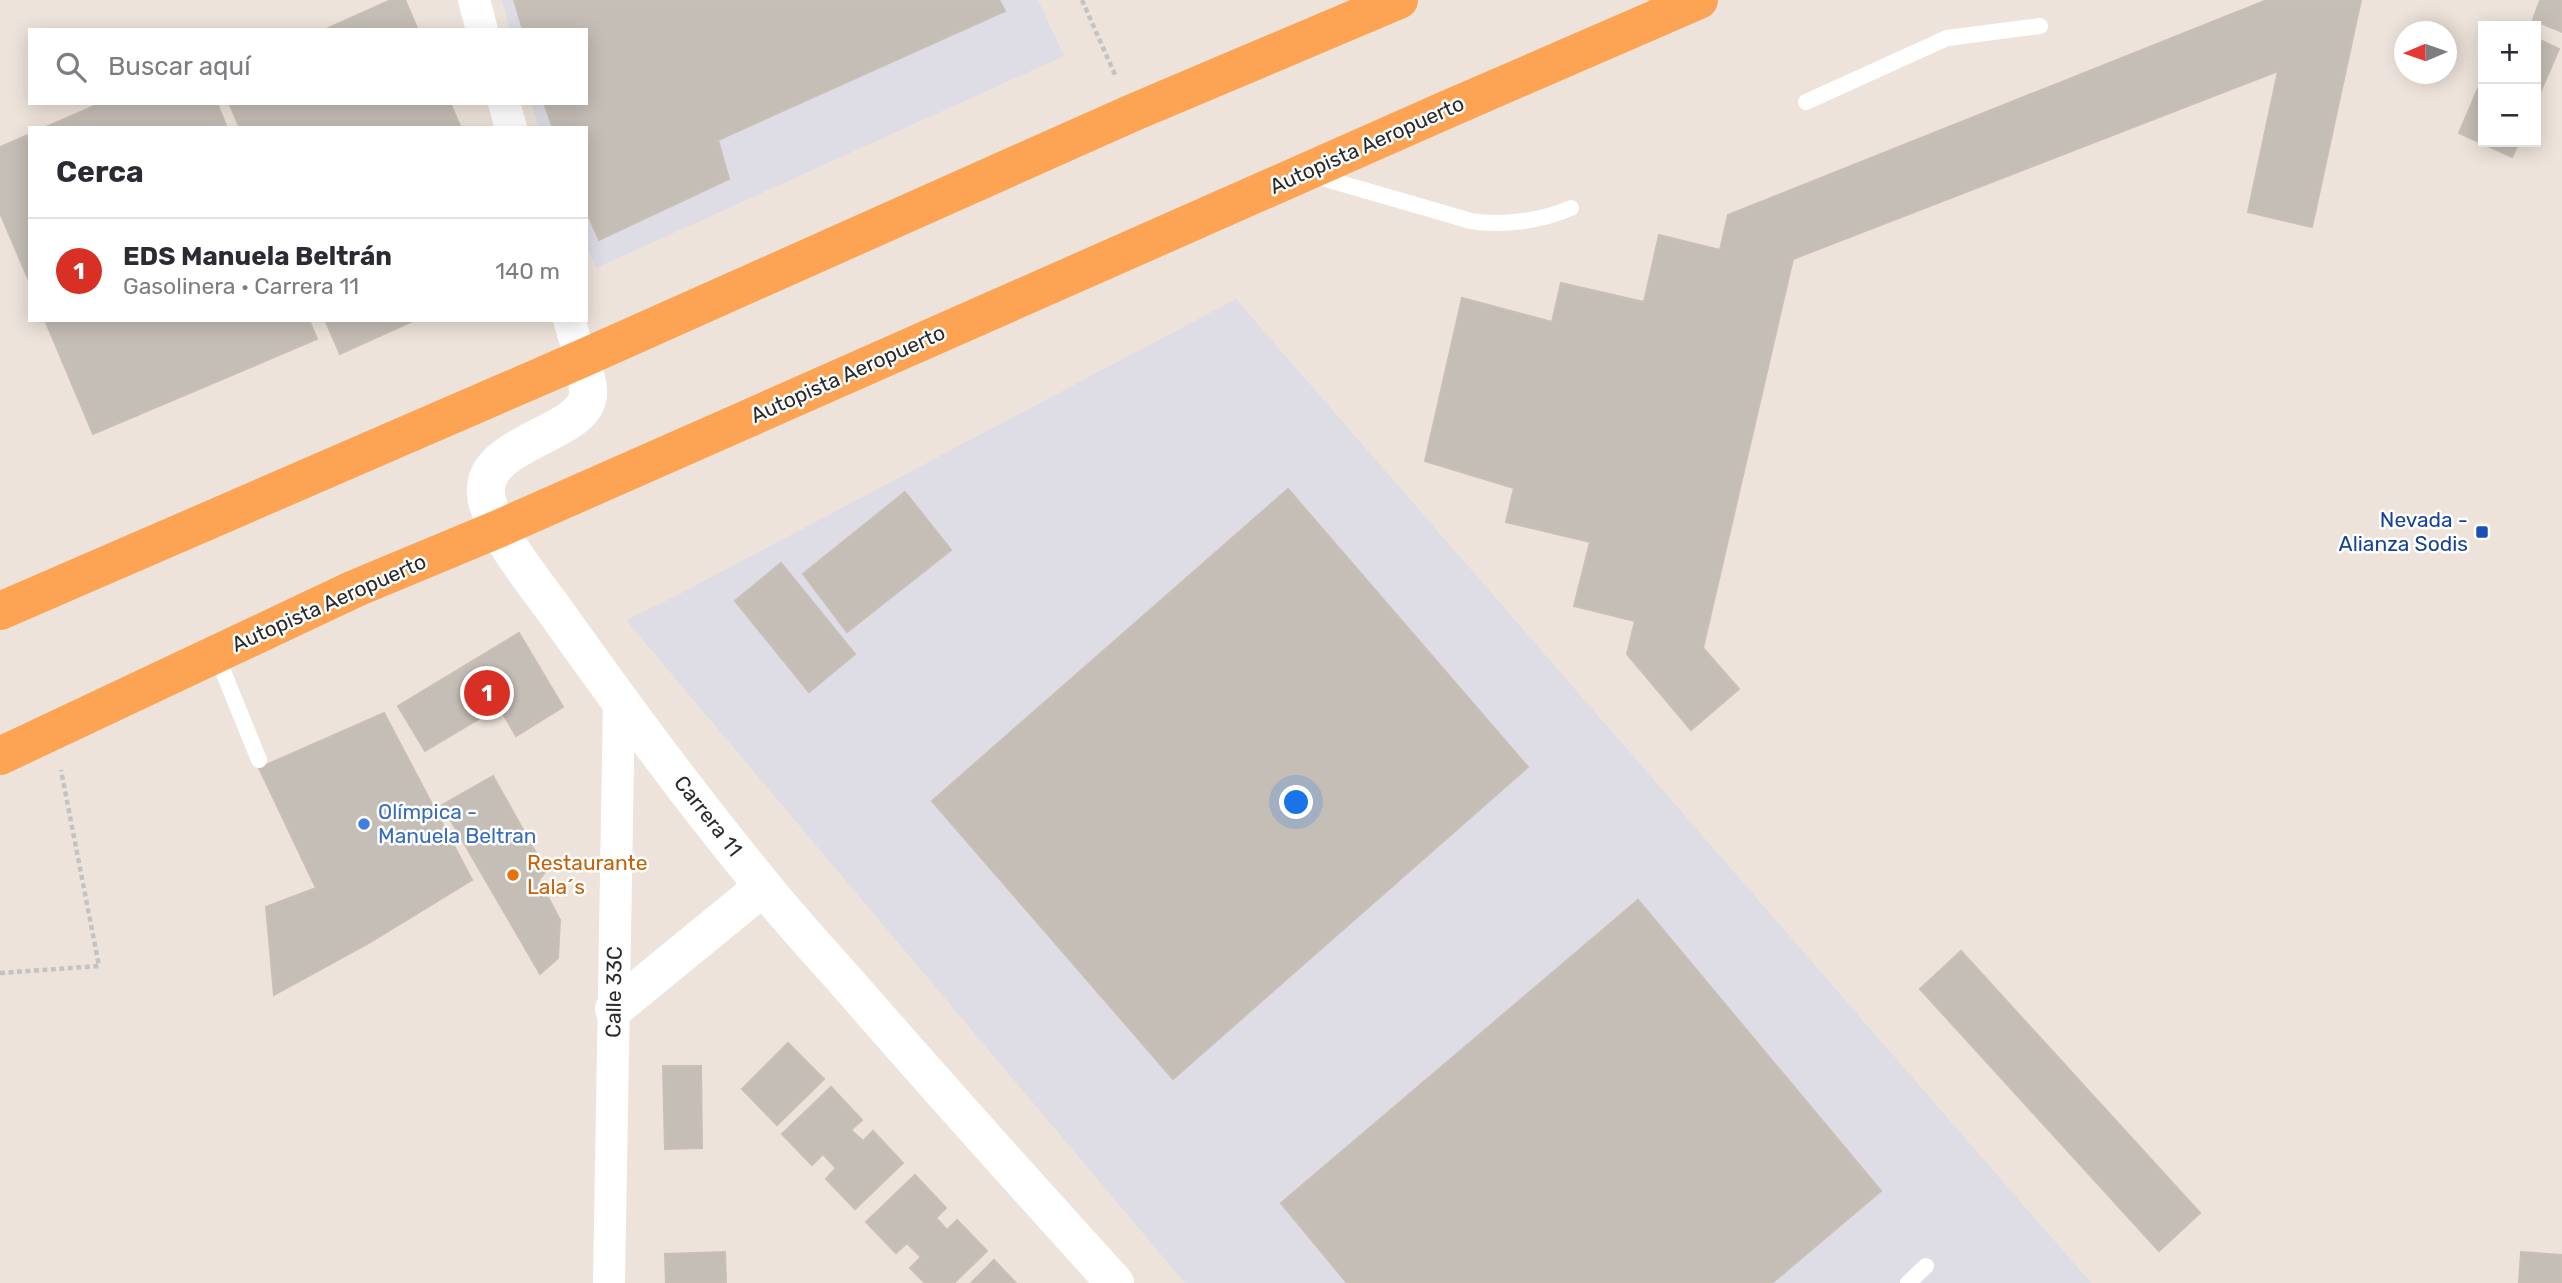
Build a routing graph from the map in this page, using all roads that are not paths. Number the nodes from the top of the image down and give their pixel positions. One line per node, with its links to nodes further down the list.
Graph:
1 (474, 0): 5 (street)
2 (1399, 0): 12 (highway)
3 (1699, 0): 9 (highway, Autopista Aeropuerto)
4 (2040, 26): 6 (lane)
5 (481, 28)
6 (1806, 102)
7 (505, 105): 8 (street)
8 (510, 126)
9 (1305, 173): 10 (lane); 13 (highway, Autopista Aeropuerto)
10 (1571, 208)
11 (570, 322): 12 (street, Carrera 11)
12 (581, 359): 13 (main road, Carrera 11); 14 (highway)
13 (498, 529): 15 (highway, Autopista Aeropuerto); 16 (main road, Carrera 11)
14 (0, 611)
15 (216, 654): 17 (highway, Autopista Aeropuerto); 18 (lane)
16 (619, 701): 19 (main road, Carrera 11); 20 (street, Calle 33C)
17 (7, 753)
18 (259, 760)
19 (763, 887): 20 (main road); 23 (main road, Carrera 11)
20 (614, 1009): 22 (street, Calle 33C)
21 (1926, 1266): 24 (lane)
22 (609, 1283)
23 (1115, 1283)
24 (1908, 1283)

